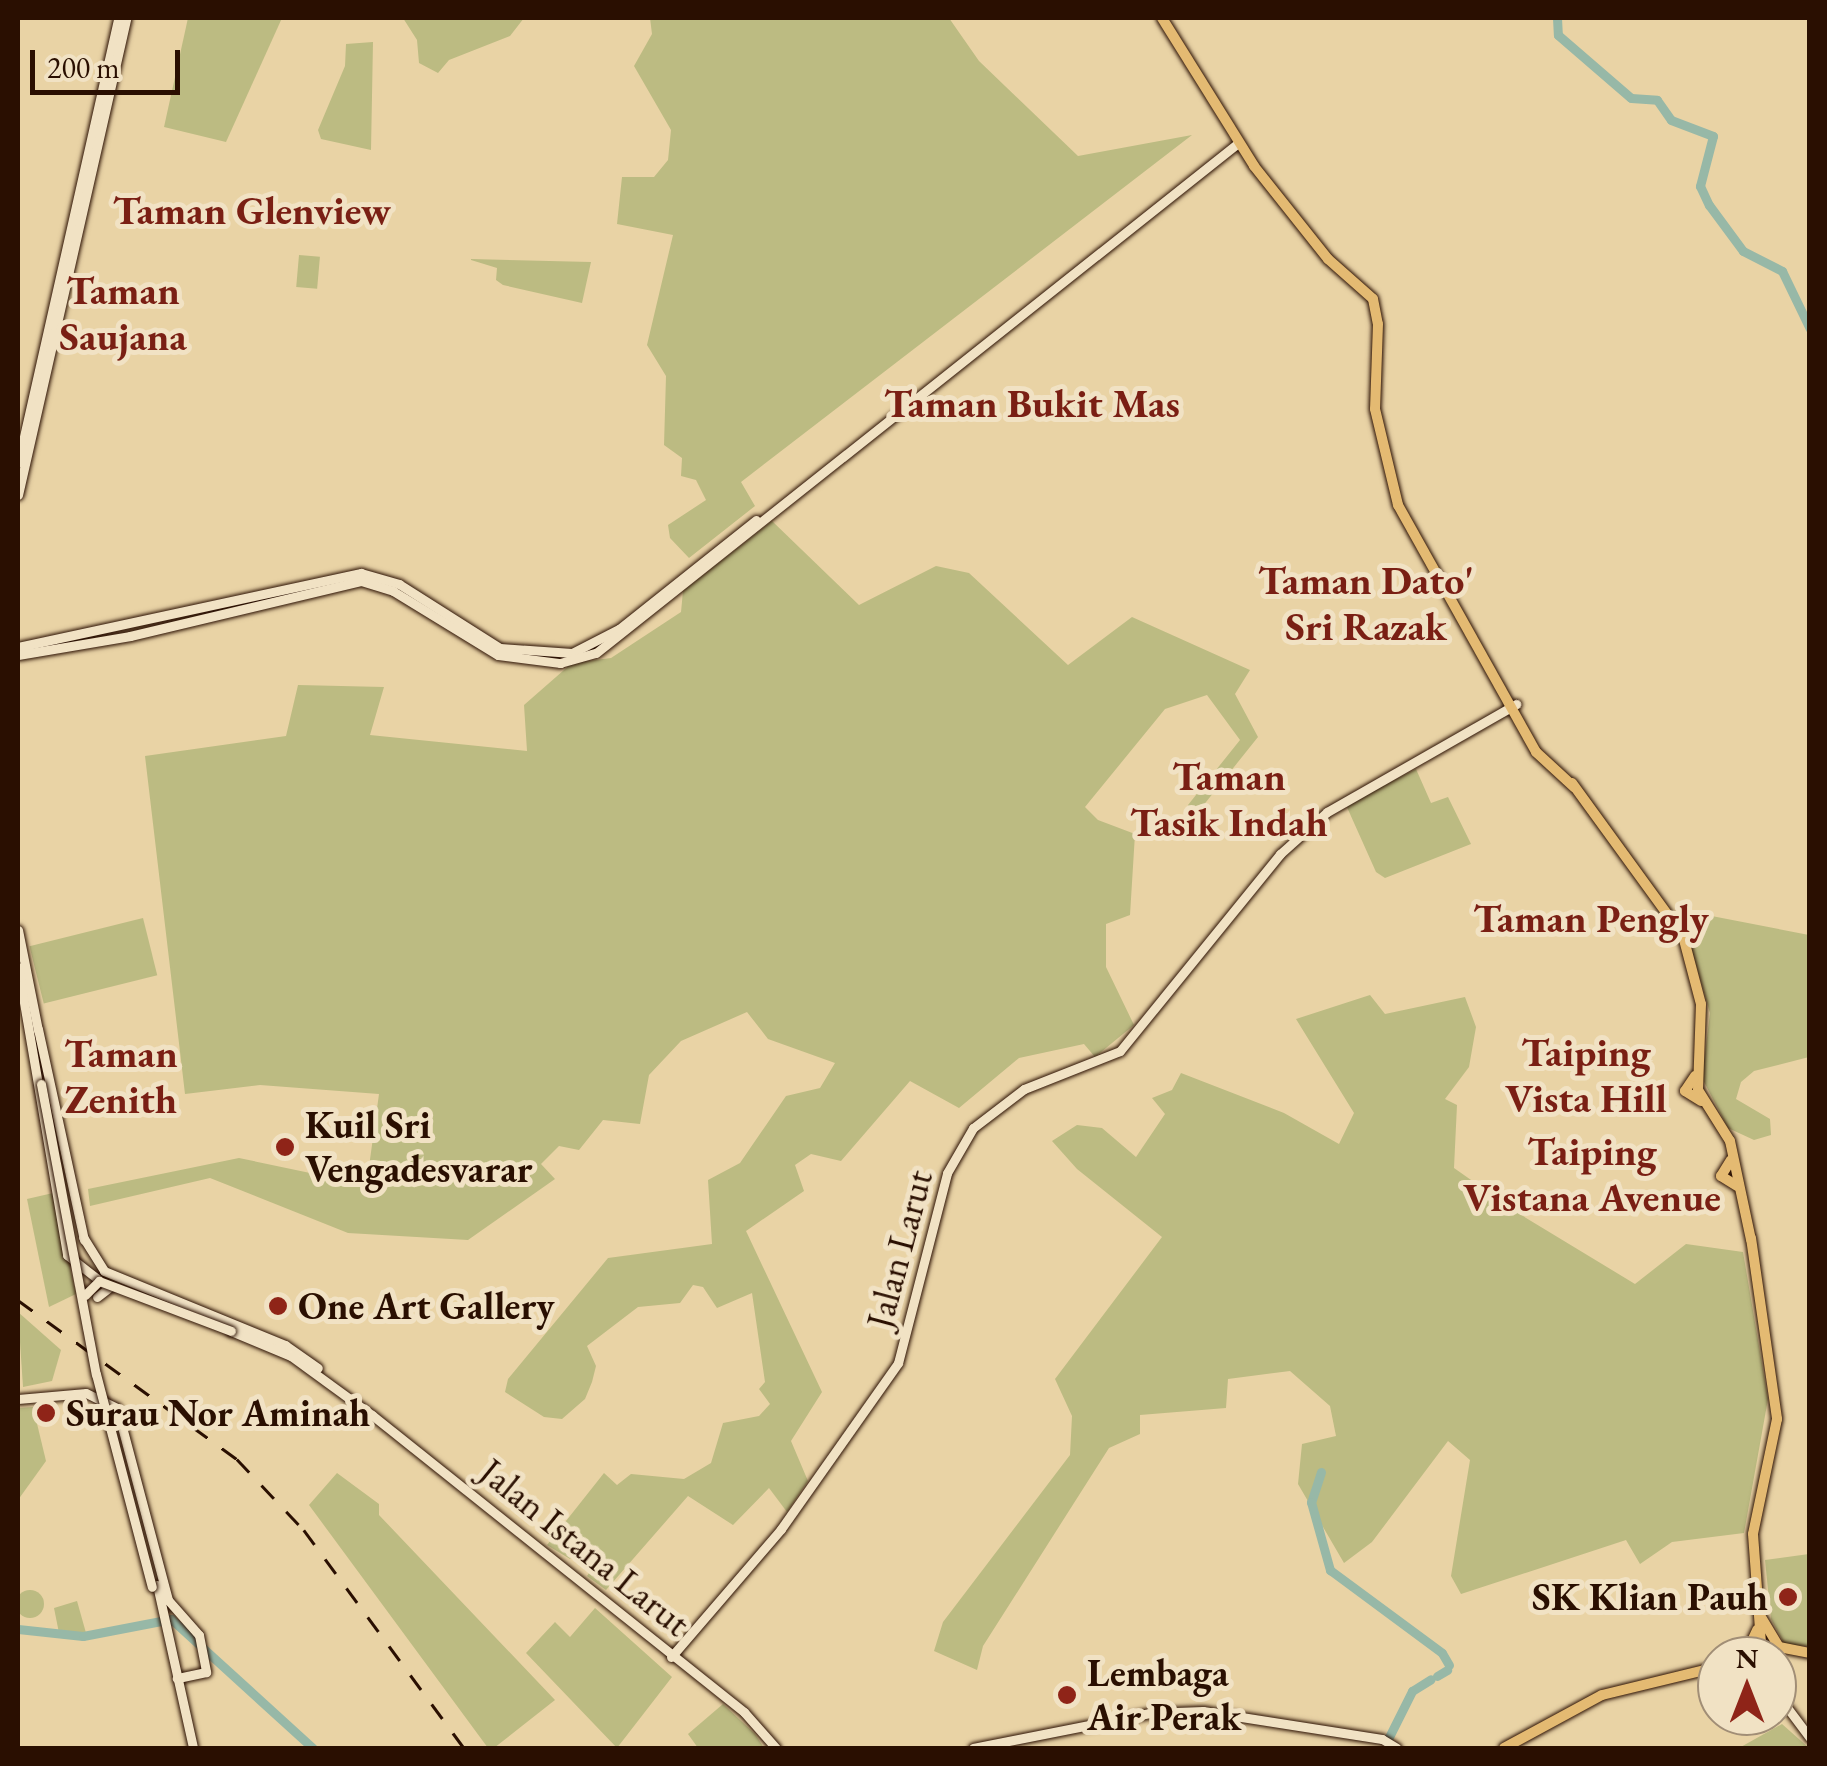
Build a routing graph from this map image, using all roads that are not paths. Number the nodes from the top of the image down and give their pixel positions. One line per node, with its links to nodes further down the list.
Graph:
1 (122, 18): 4 (main road); 5 (main road)
2 (1162, 18): 3 (main road)
3 (1236, 140): 6 (main road); 9 (main road)
4 (18, 463)
5 (18, 495)
6 (361, 577): 7 (main road); 8 (main road)
7 (18, 647)
8 (18, 655)
9 (1515, 705): 17 (main road); 34 (main road, Jalan Larut)
10 (18, 930): 13 (main road)
11 (18, 966): 12 (main road)
12 (21, 984): 15 (main road); 16 (main road)
13 (38, 1028): 16 (main road); 19 (main road)
14 (18, 1033): 15 (main road)
15 (32, 1068): 20 (main road)
16 (44, 1084): 24 (main road, bridge); 25 (main road, bridge)
17 (1735, 1168): 18 (main road); 18 (main road)
18 (1749, 1224): 29 (main road)
19 (83, 1237): 20 (main road); 21 (main road); 22 (main road)
20 (75, 1266): 22 (main road, Jalan Istana Larut)
21 (102, 1270): 22 (main road); 28 (main road, Jalan Istana Larut)
22 (92, 1277): 23 (main road, Jalan Istana Larut)
23 (110, 1287): 24 (main road); 26 (main road, Jalan Istana Larut)
24 (91, 1296): 25 (main road, bridge); 26 (main road, Jalan Istana Larut, bridge)
25 (93, 1349): 36 (main road, bridge)
26 (276, 1351): 28 (main road, Jalan Istana Larut)
27 (18, 1399): 36 (main road)
28 (372, 1415): 34 (main road, Jalan Istana Larut)
29 (1757, 1606): 30 (main road); 33 (main road)
30 (1759, 1626): 31 (main road); 32 (main road)
31 (1755, 1636)
32 (1760, 1636)
33 (1810, 1653)
34 (672, 1657): 38 (main road, Jalan Istana Larut)
35 (1697, 1671): 41 (main road)
36 (177, 1678): 37 (main road)
37 (193, 1748)
38 (773, 1748)
39 (973, 1748): 40 (main road)
40 (1397, 1748)
41 (1504, 1748)

